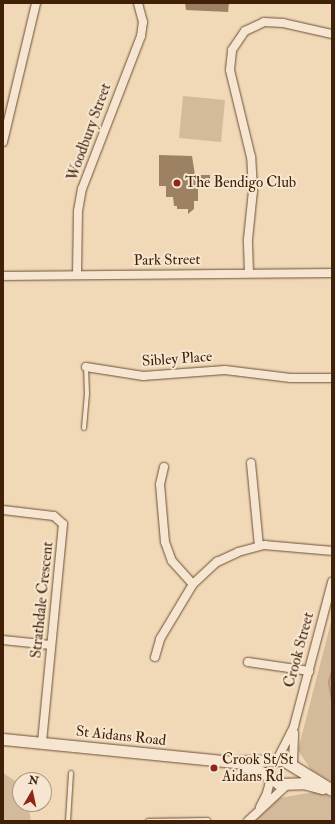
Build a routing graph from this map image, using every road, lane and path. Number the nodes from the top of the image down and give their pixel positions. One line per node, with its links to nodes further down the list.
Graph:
1 (36, 3): 4 (street)
2 (138, 3): 7 (street, Woodbury Street)
3 (332, 34): 5 (street)
4 (3, 142)
5 (248, 273): 6 (street, Park Street); 7 (street, Park Street)
6 (332, 273)
7 (77, 275): 8 (street, Park Street)
8 (3, 276)
9 (86, 368): 10 (street, Sibley Place); 11 (lane, Sibley Place)
10 (332, 378)
11 (84, 428)
12 (251, 463): 15 (street)
13 (164, 467): 18 (street)
14 (3, 510): 20 (street, Strathdale Crescent)
15 (259, 546): 16 (street); 18 (street)
16 (332, 551)
17 (332, 582): 23 (street, Crook Street)
18 (193, 584): 21 (street)
19 (3, 640): 20 (street)
20 (52, 644): 26 (street, Strathdale Crescent)
21 (155, 657)
22 (248, 662): 23 (street)
23 (309, 671): 24 (street, Crook Street)
24 (294, 726): 27 (street, Crook Street); 29 (street, Crook Street)
25 (3, 739): 26 (street, St Aidans Road)
26 (42, 742): 28 (street, St Aidans Road)
27 (276, 760): 28 (street, St Aidans Road); 29 (street); 31 (street)
28 (235, 762): 31 (street, St Aidans Road)
29 (293, 765): 32 (street); 33 (street)
30 (71, 772): 37 (lane)
31 (270, 777): 32 (street); 34 (street)
32 (289, 784): 33 (street); 34 (street)
33 (332, 791)
34 (258, 811): 39 (street)
35 (195, 820): 36 (lane); 38 (lane)
36 (208, 820)
37 (68, 821)
38 (148, 821)
39 (248, 821)

